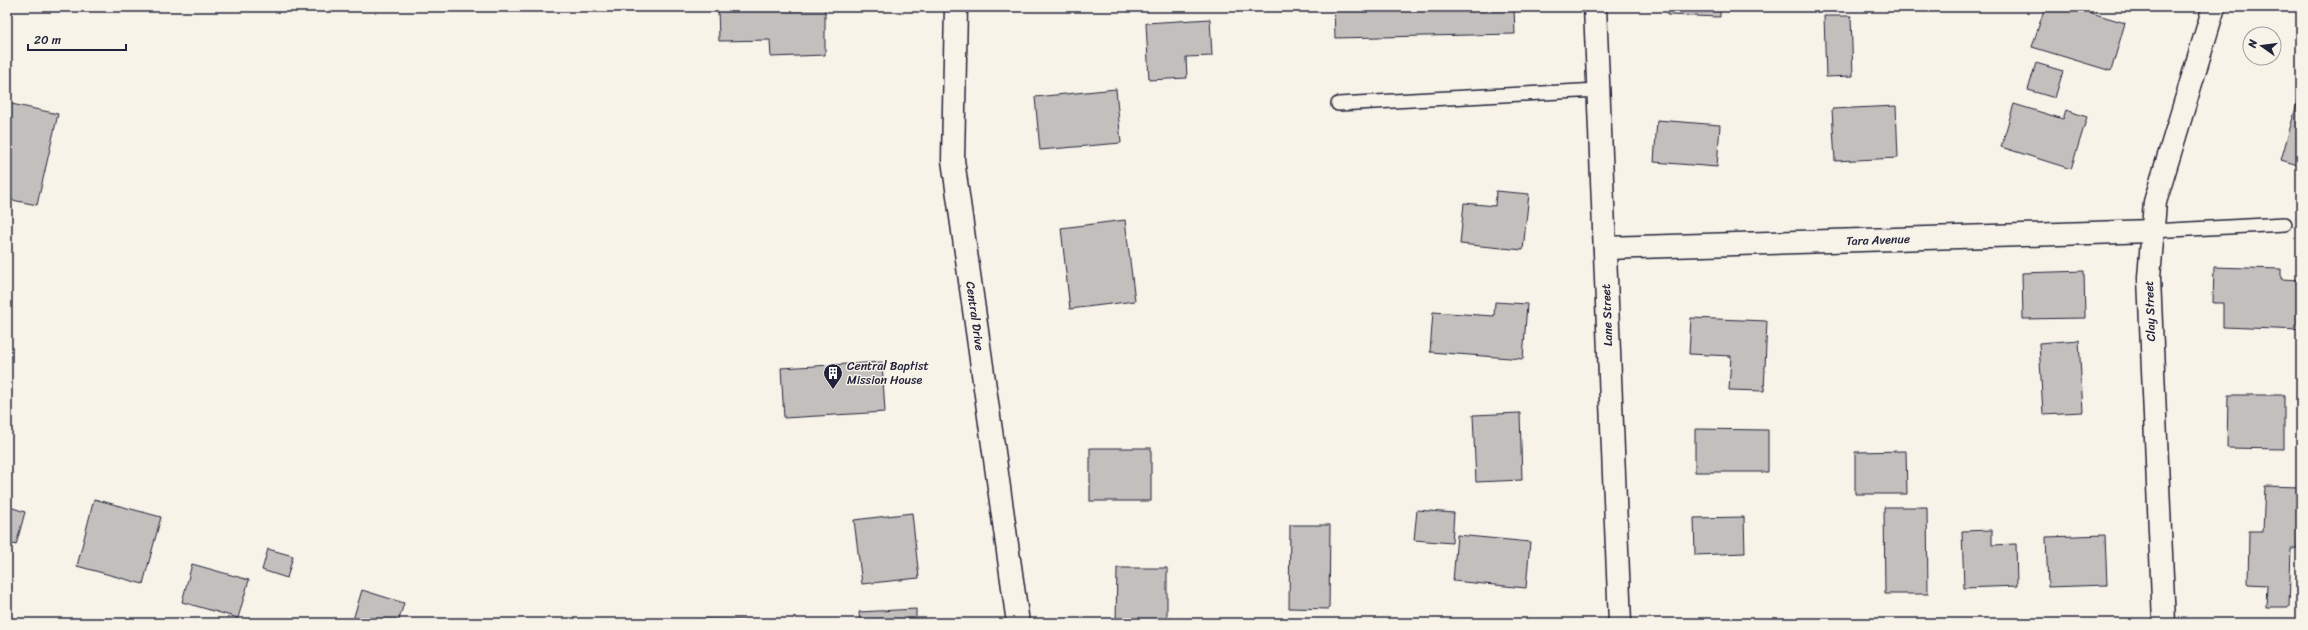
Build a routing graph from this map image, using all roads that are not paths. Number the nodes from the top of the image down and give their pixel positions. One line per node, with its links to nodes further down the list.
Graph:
1 (956, 7): 9 (street, Central Drive)
2 (1595, 7): 4 (street, Lane Street)
3 (2214, 7): 7 (street, Clay Street)
4 (1598, 90): 5 (lane); 8 (street, Lane Street)
5 (1338, 104)
6 (2284, 224): 7 (lane)
7 (2152, 231): 8 (street, Tara Avenue); 11 (street, Clay Street)
8 (1605, 248): 10 (street, Lane Street)
9 (1018, 623)
10 (1620, 623)
11 (2164, 623)

